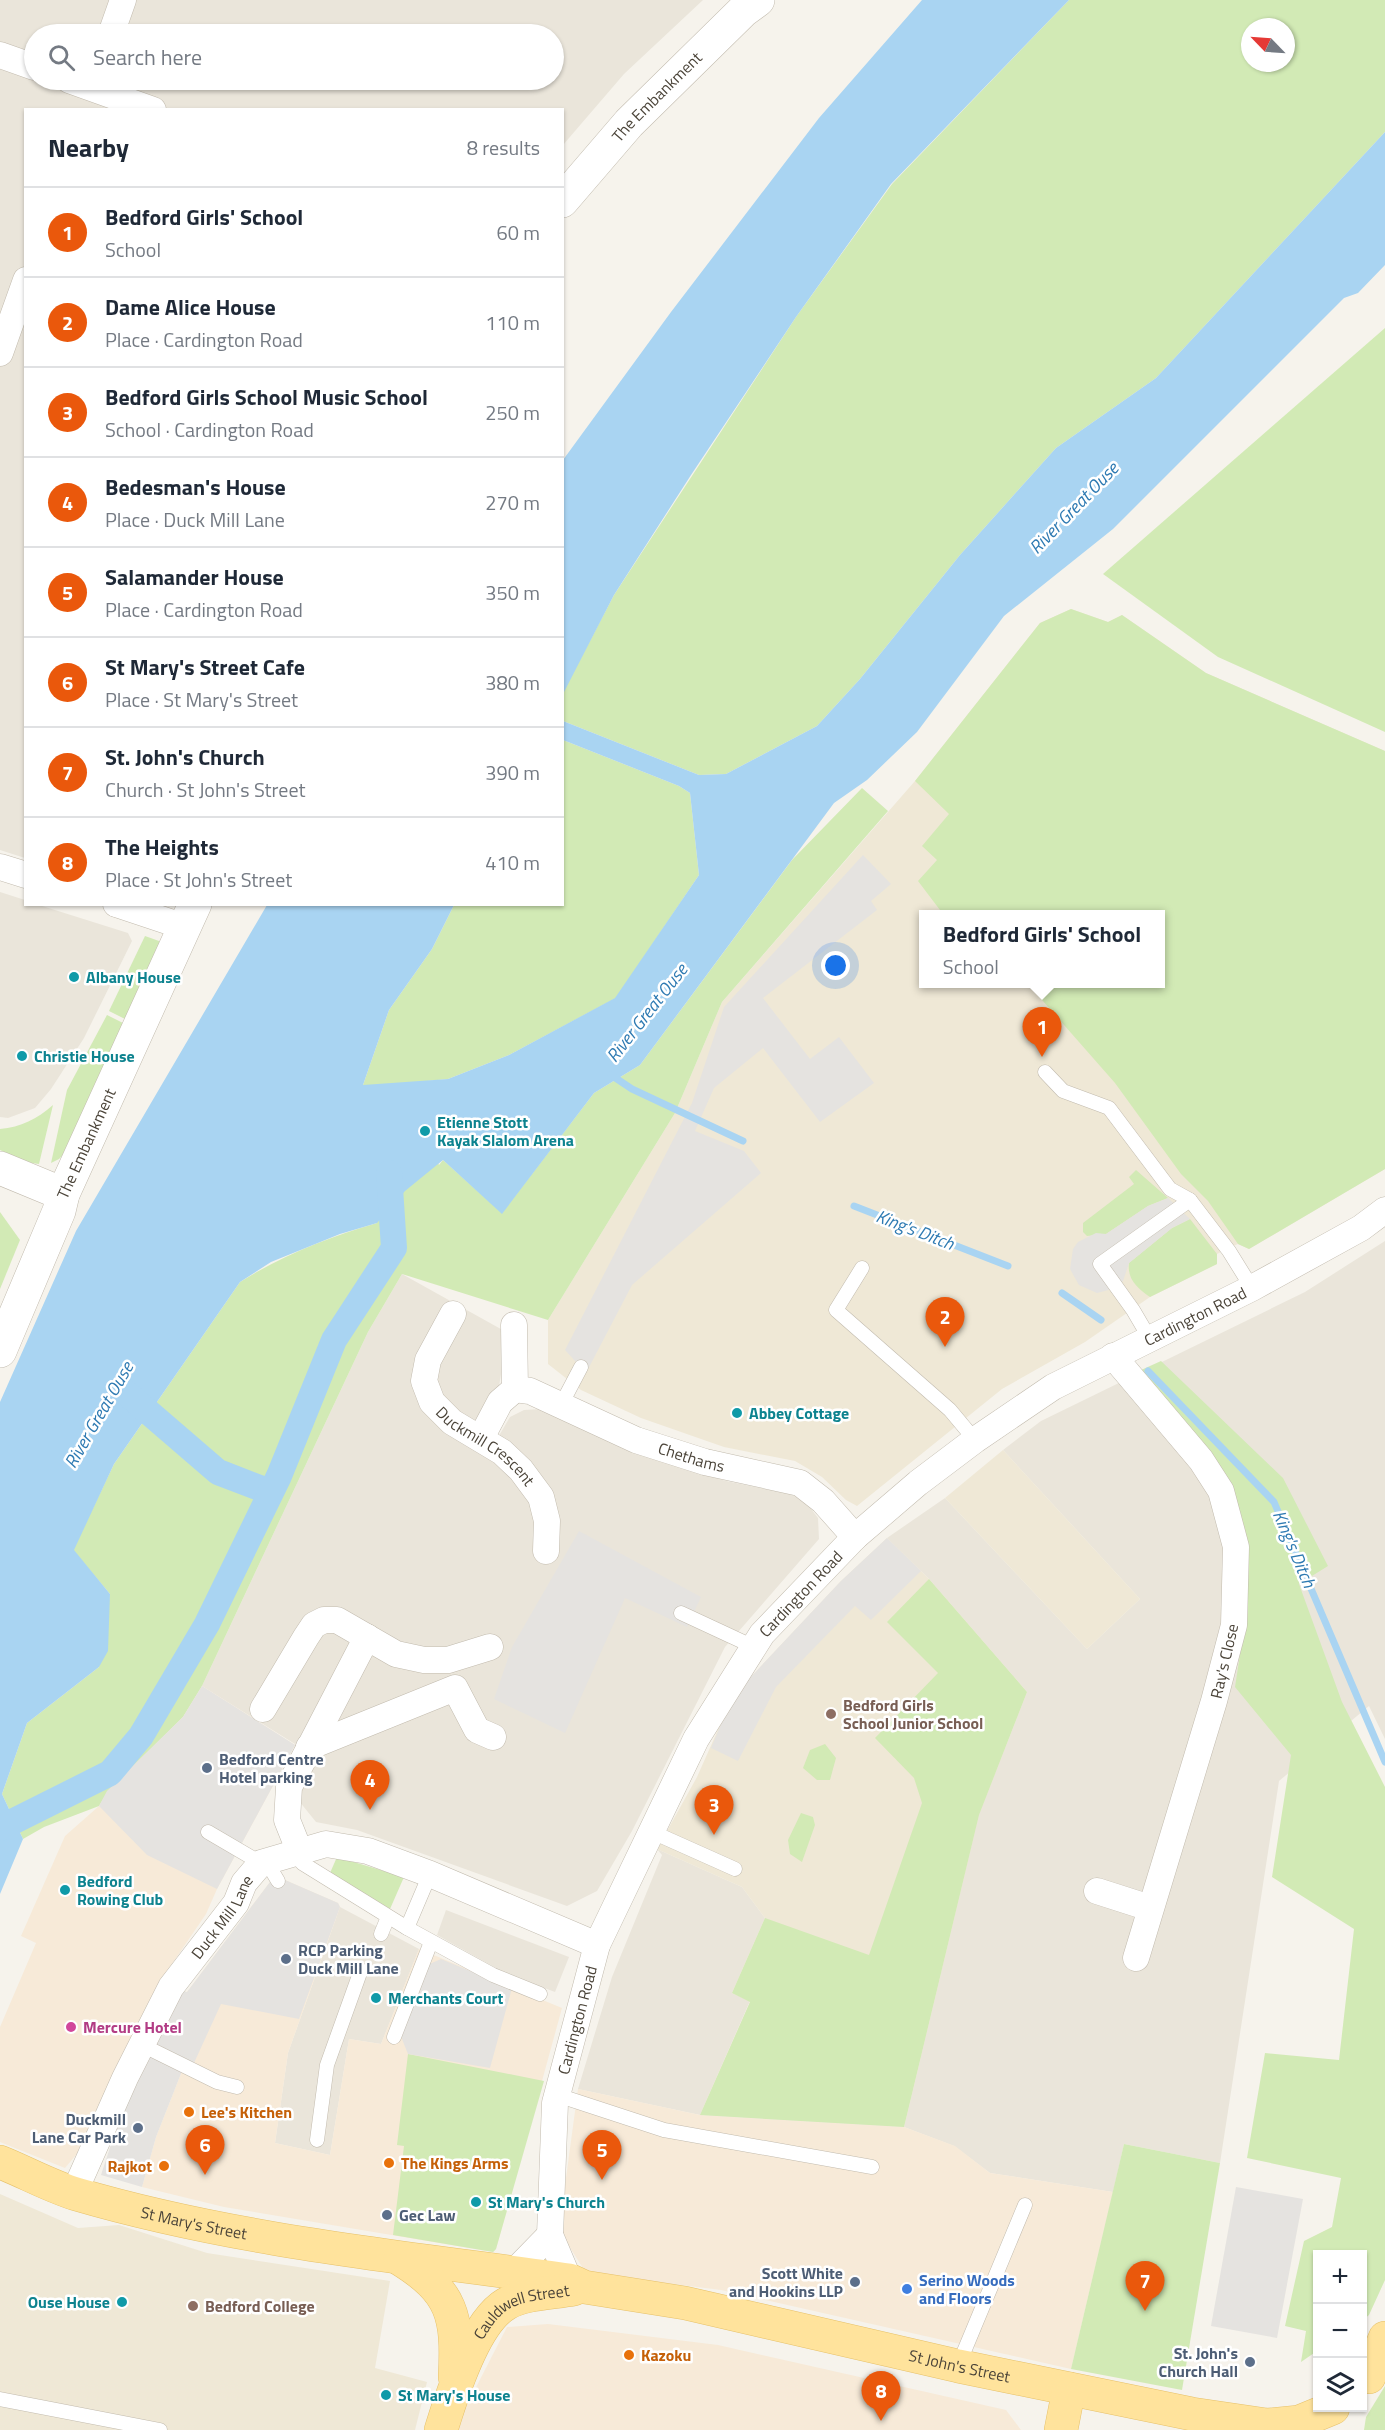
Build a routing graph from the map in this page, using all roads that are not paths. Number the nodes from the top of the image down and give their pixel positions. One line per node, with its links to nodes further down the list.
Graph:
1 (123, 0): 3 (street)
2 (758, 0): 8 (street, The Embankment)
3 (115, 24)
4 (0, 55): 5 (street)
5 (24, 64)
6 (88, 90): 7 (street)
7 (147, 108)
8 (564, 199)
9 (24, 286): 10 (street)
10 (0, 353)
11 (0, 867): 12 (street)
12 (24, 874)
13 (128, 906): 14 (street)
14 (190, 916): 17 (street, The Embankment)
15 (1045, 1072): 18 (lane)
16 (0, 1168): 17 (street)
17 (63, 1194): 25 (street, The Embankment)
18 (1190, 1200): 21 (lane); 24 (lane)
19 (1385, 1210): 21 (street, Cardington Road)
20 (862, 1268): 31 (lane)
21 (1252, 1288): 24 (street, Cardington Road)
22 (453, 1314): 30 (street, Duckmill Crescent)
23 (514, 1325): 28 (street)
24 (1150, 1339): 26 (street, Cardington Road)
25 (0, 1351)
26 (1113, 1356): 31 (street, Cardington Road); 48 (street, Ray's Close)
27 (581, 1367): 29 (lane)
28 (515, 1389): 29 (street, Chethams); 30 (street)
29 (561, 1405): 32 (street, Chethams)
30 (481, 1438): 33 (street, Duckmill Crescent)
31 (975, 1440): 32 (street, Cardington Road)
32 (855, 1538): 36 (street, Cardington Road)
33 (546, 1551)
34 (681, 1613): 36 (lane)
35 (367, 1638): 37 (street); 38 (street); 40 (street)
36 (752, 1646): 41 (street, Cardington Road)
37 (490, 1647)
38 (263, 1709)
39 (493, 1737): 40 (street)
40 (309, 1747): 43 (street)
41 (650, 1831): 45 (lane); 53 (street, Cardington Road)
42 (208, 1832): 44 (lane)
43 (299, 1850): 44 (street, Duck Mill Lane); 46 (street, Duck Mill Lane); 49 (lane)
44 (268, 1868): 58 (street, Duck Mill Lane)
45 (735, 1869)
46 (430, 1874): 50 (lane); 53 (street, Duck Mill Lane)
47 (1097, 1891): 48 (street)
48 (1150, 1908): 54 (street, Ray's Close)
49 (388, 1917): 50 (lane); 51 (lane)
50 (407, 1928): 52 (lane)
51 (381, 1934)
52 (431, 1942): 56 (lane); 57 (lane)
53 (597, 1945): 60 (street, Cardington Road)
54 (1136, 1958)
55 (361, 1970): 61 (lane)
56 (540, 1994)
57 (394, 2037)
58 (142, 2045): 59 (lane); 64 (street, Duck Mill Lane)
59 (237, 2087)
60 (557, 2095): 63 (lane); 66 (street, Cardington Road)
61 (317, 2140)
62 (0, 2162): 64 (main road, St Mary's Street)
63 (872, 2167)
64 (74, 2193): 67 (main road, St Mary's Street)
65 (1025, 2205): 72 (lane)
66 (550, 2235): 68 (street); 70 (street, Cardington Road)
67 (396, 2257): 68 (main road, St Mary's Street); 69 (main road, St Mary's Street)
68 (514, 2272): 70 (main road, St Mary's Street)
69 (428, 2276): 74 (main road, Cauldwell Street)
70 (576, 2283): 72 (main road, St John's Street); 74 (main road, Cauldwell Street)
71 (1385, 2337): 73 (main road)
72 (958, 2366): 75 (main road, St John's Street)
73 (1372, 2377)
74 (455, 2383): 80 (main road, Cauldwell Street)
75 (1069, 2389): 77 (main road, St John's Street); 81 (main road)
76 (0, 2398): 79 (lane)
77 (1323, 2412)
78 (1352, 2412): 82 (main road)
79 (160, 2430)
80 (441, 2430)
81 (1061, 2430)
82 (1347, 2430)

